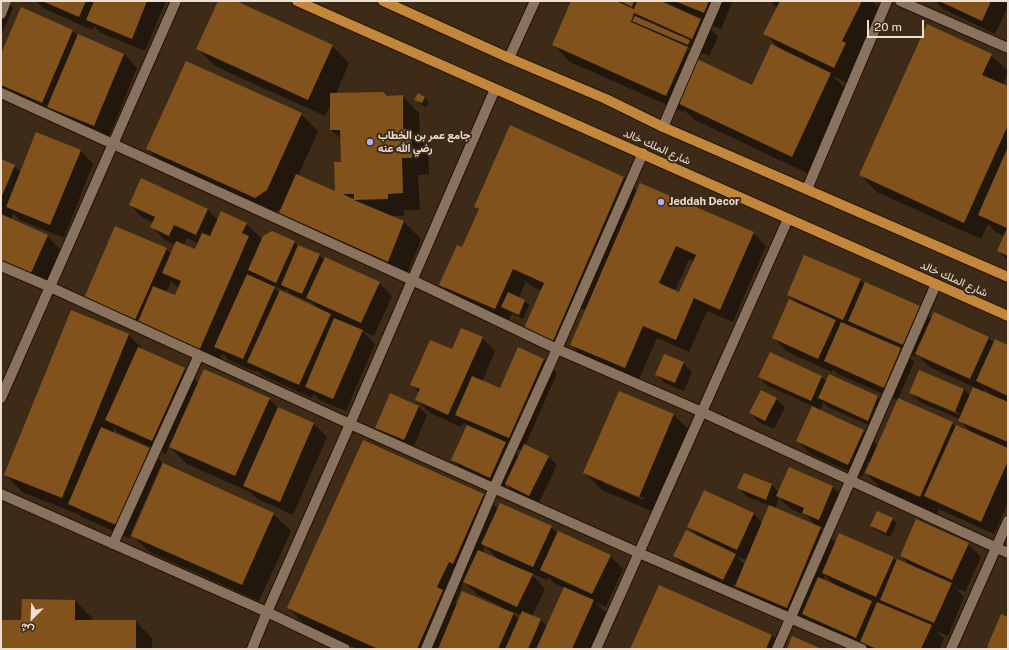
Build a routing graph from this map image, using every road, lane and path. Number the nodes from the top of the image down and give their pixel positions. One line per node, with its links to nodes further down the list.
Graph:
1 (6, 1): 9 (street)
2 (176, 1): 15 (street)
3 (297, 1): 12 (main road, شارع الملك خالد)
4 (383, 1): 11 (main road, شارع الملك خالد)
5 (535, 1): 11 (street)
6 (717, 1): 14 (street)
7 (887, 1): 17 (street)
8 (900, 1): 10 (street)
9 (1, 14)
10 (1008, 48)
11 (509, 58): 14 (main road, شارع الملك خالد)
12 (495, 89): 16 (main road, شارع الملك خالد); 21 (street)
13 (1, 93): 15 (street)
14 (663, 127): 17 (main road, شارع الملك خالد)
15 (114, 143): 21 (street); 23 (street)
16 (643, 153): 18 (main road, شارع الملك خالد); 25 (street)
17 (807, 189): 20 (main road, شارع الملك خالد)
18 (788, 219): 22 (main road, شارع الملك خالد); 28 (street)
19 (1, 266): 23 (street)
20 (1008, 277)
21 (412, 280): 25 (street); 29 (street)
22 (936, 284): 24 (main road, شارع الملك خالد); 30 (street)
23 (50, 287): 26 (street); 27 (street)
24 (1008, 316)
25 (557, 349): 28 (street); 31 (street)
26 (199, 355): 29 (street); 34 (street)
27 (1, 398)
28 (702, 412): 30 (street); 36 (street)
29 (350, 424): 31 (street); 38 (street)
30 (851, 481): 35 (street); 39 (street)
31 (494, 488): 36 (street); 42 (street)
32 (1, 494): 34 (street)
33 (1008, 521): 35 (street)
34 (113, 544): 38 (street)
35 (996, 547): 37 (street); 46 (street)
36 (639, 552): 39 (street); 43 (street)
37 (1008, 552)
38 (266, 612): 40 (street); 41 (street)
39 (790, 618): 44 (street); 45 (street)
40 (252, 649)
41 (345, 649)
42 (426, 649)
43 (596, 649)
44 (777, 649)
45 (862, 649)
46 (951, 649)

